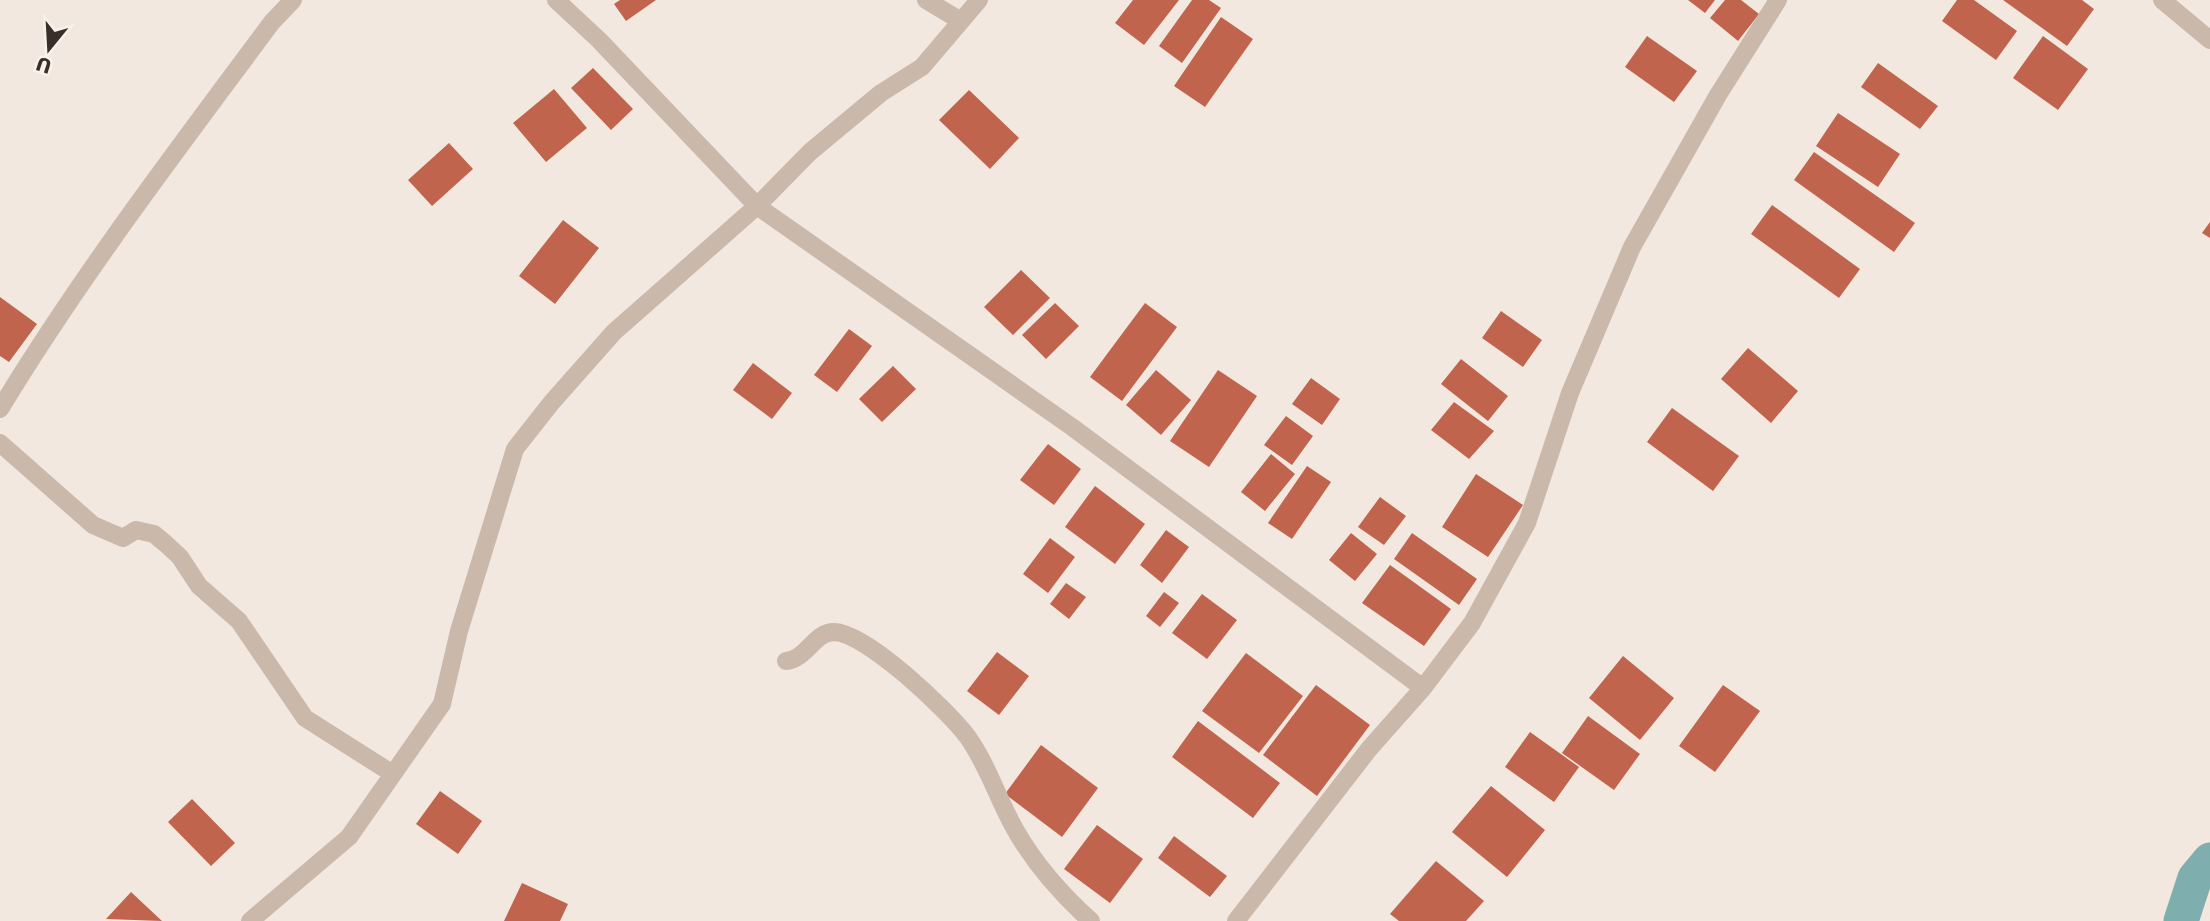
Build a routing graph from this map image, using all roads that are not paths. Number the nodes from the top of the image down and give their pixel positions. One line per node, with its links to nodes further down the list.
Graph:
1 (293, 0): 10 (street)
2 (556, 0): 9 (street)
3 (926, 0): 7 (street)
4 (979, 0): 7 (street)
5 (1778, 0): 13 (street)
6 (2162, 0): 8 (street)
7 (961, 21): 9 (street)
8 (2210, 40)
9 (758, 205): 13 (street); 14 (street)
10 (0, 409)
11 (0, 443): 14 (street)
12 (786, 661): 16 (street)
13 (1423, 688): 17 (street)
14 (393, 774): 15 (street)
15 (250, 921)
16 (1090, 921)
17 (1236, 921)

